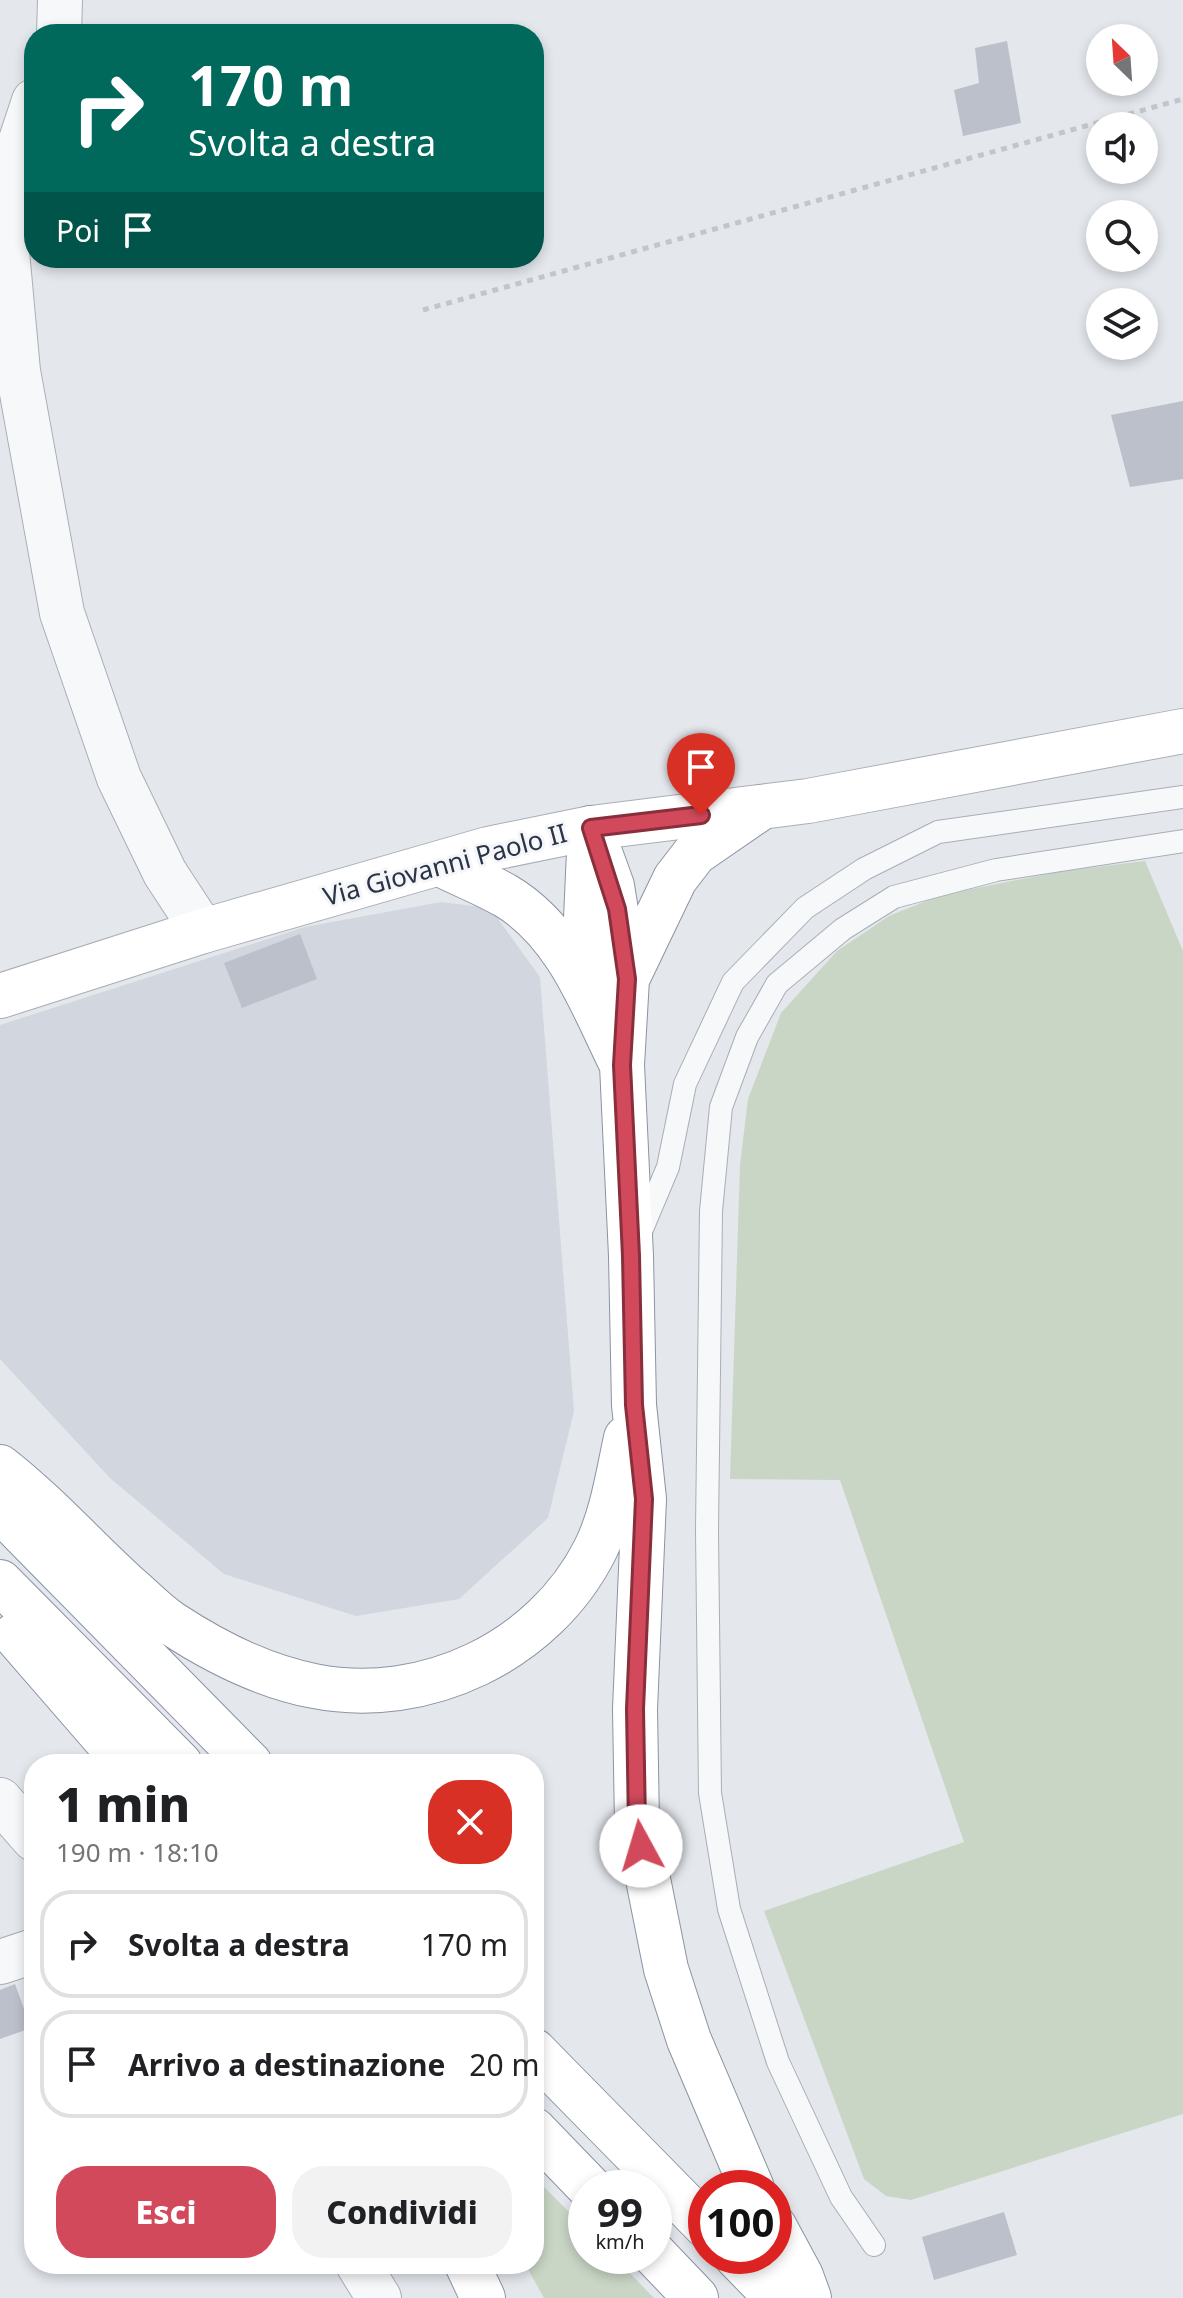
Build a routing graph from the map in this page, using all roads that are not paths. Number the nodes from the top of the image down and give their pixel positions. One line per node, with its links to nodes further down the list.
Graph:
1 (60, 0): 2 (street)
2 (59, 24)
3 (24, 131): 10 (street)
4 (1183, 731): 6 (main road, Via Giovanni Paolo II)
5 (1183, 797): 15 (lane)
6 (762, 807): 7 (main road, Via Giovanni Paolo II); 11 (main road)
7 (591, 828): 9 (main road, Via Giovanni Paolo II); 11 (main road); 12 (main road)
8 (1183, 841): 33 (lane)
9 (440, 864): 10 (main road, Via Giovanni Paolo II); 12 (main road)
10 (203, 931): 13 (main road, Via Giovanni Paolo II)
11 (627, 979): 14 (main road)
12 (583, 985): 14 (main road)
13 (0, 996)
14 (622, 1065): 15 (main road)
15 (631, 1256): 16 (main road)
16 (634, 1405): 17 (main road); 31 (main road)
17 (0, 1467)
18 (0, 1510): 23 (main road)
19 (0, 1582): 22 (main road)
20 (0, 1619): 21 (main road)
21 (118, 1754)
22 (170, 1754)
23 (240, 1754)
24 (0, 1800): 25 (street)
25 (24, 1828)
26 (24, 1954): 27 (street)
27 (0, 1962)
28 (544, 2061): 32 (main road)
29 (544, 2140): 30 (main road)
30 (573, 2170)
31 (744, 2170)
32 (688, 2208)
33 (874, 2245)
34 (792, 2259): 43 (main road)
35 (672, 2273): 41 (main road)
36 (364, 2274): 39 (street)
37 (472, 2274): 40 (main road)
38 (754, 2274): 42 (main road)
39 (379, 2298)
40 (483, 2298)
41 (696, 2298)
42 (777, 2298)
43 (809, 2298)

